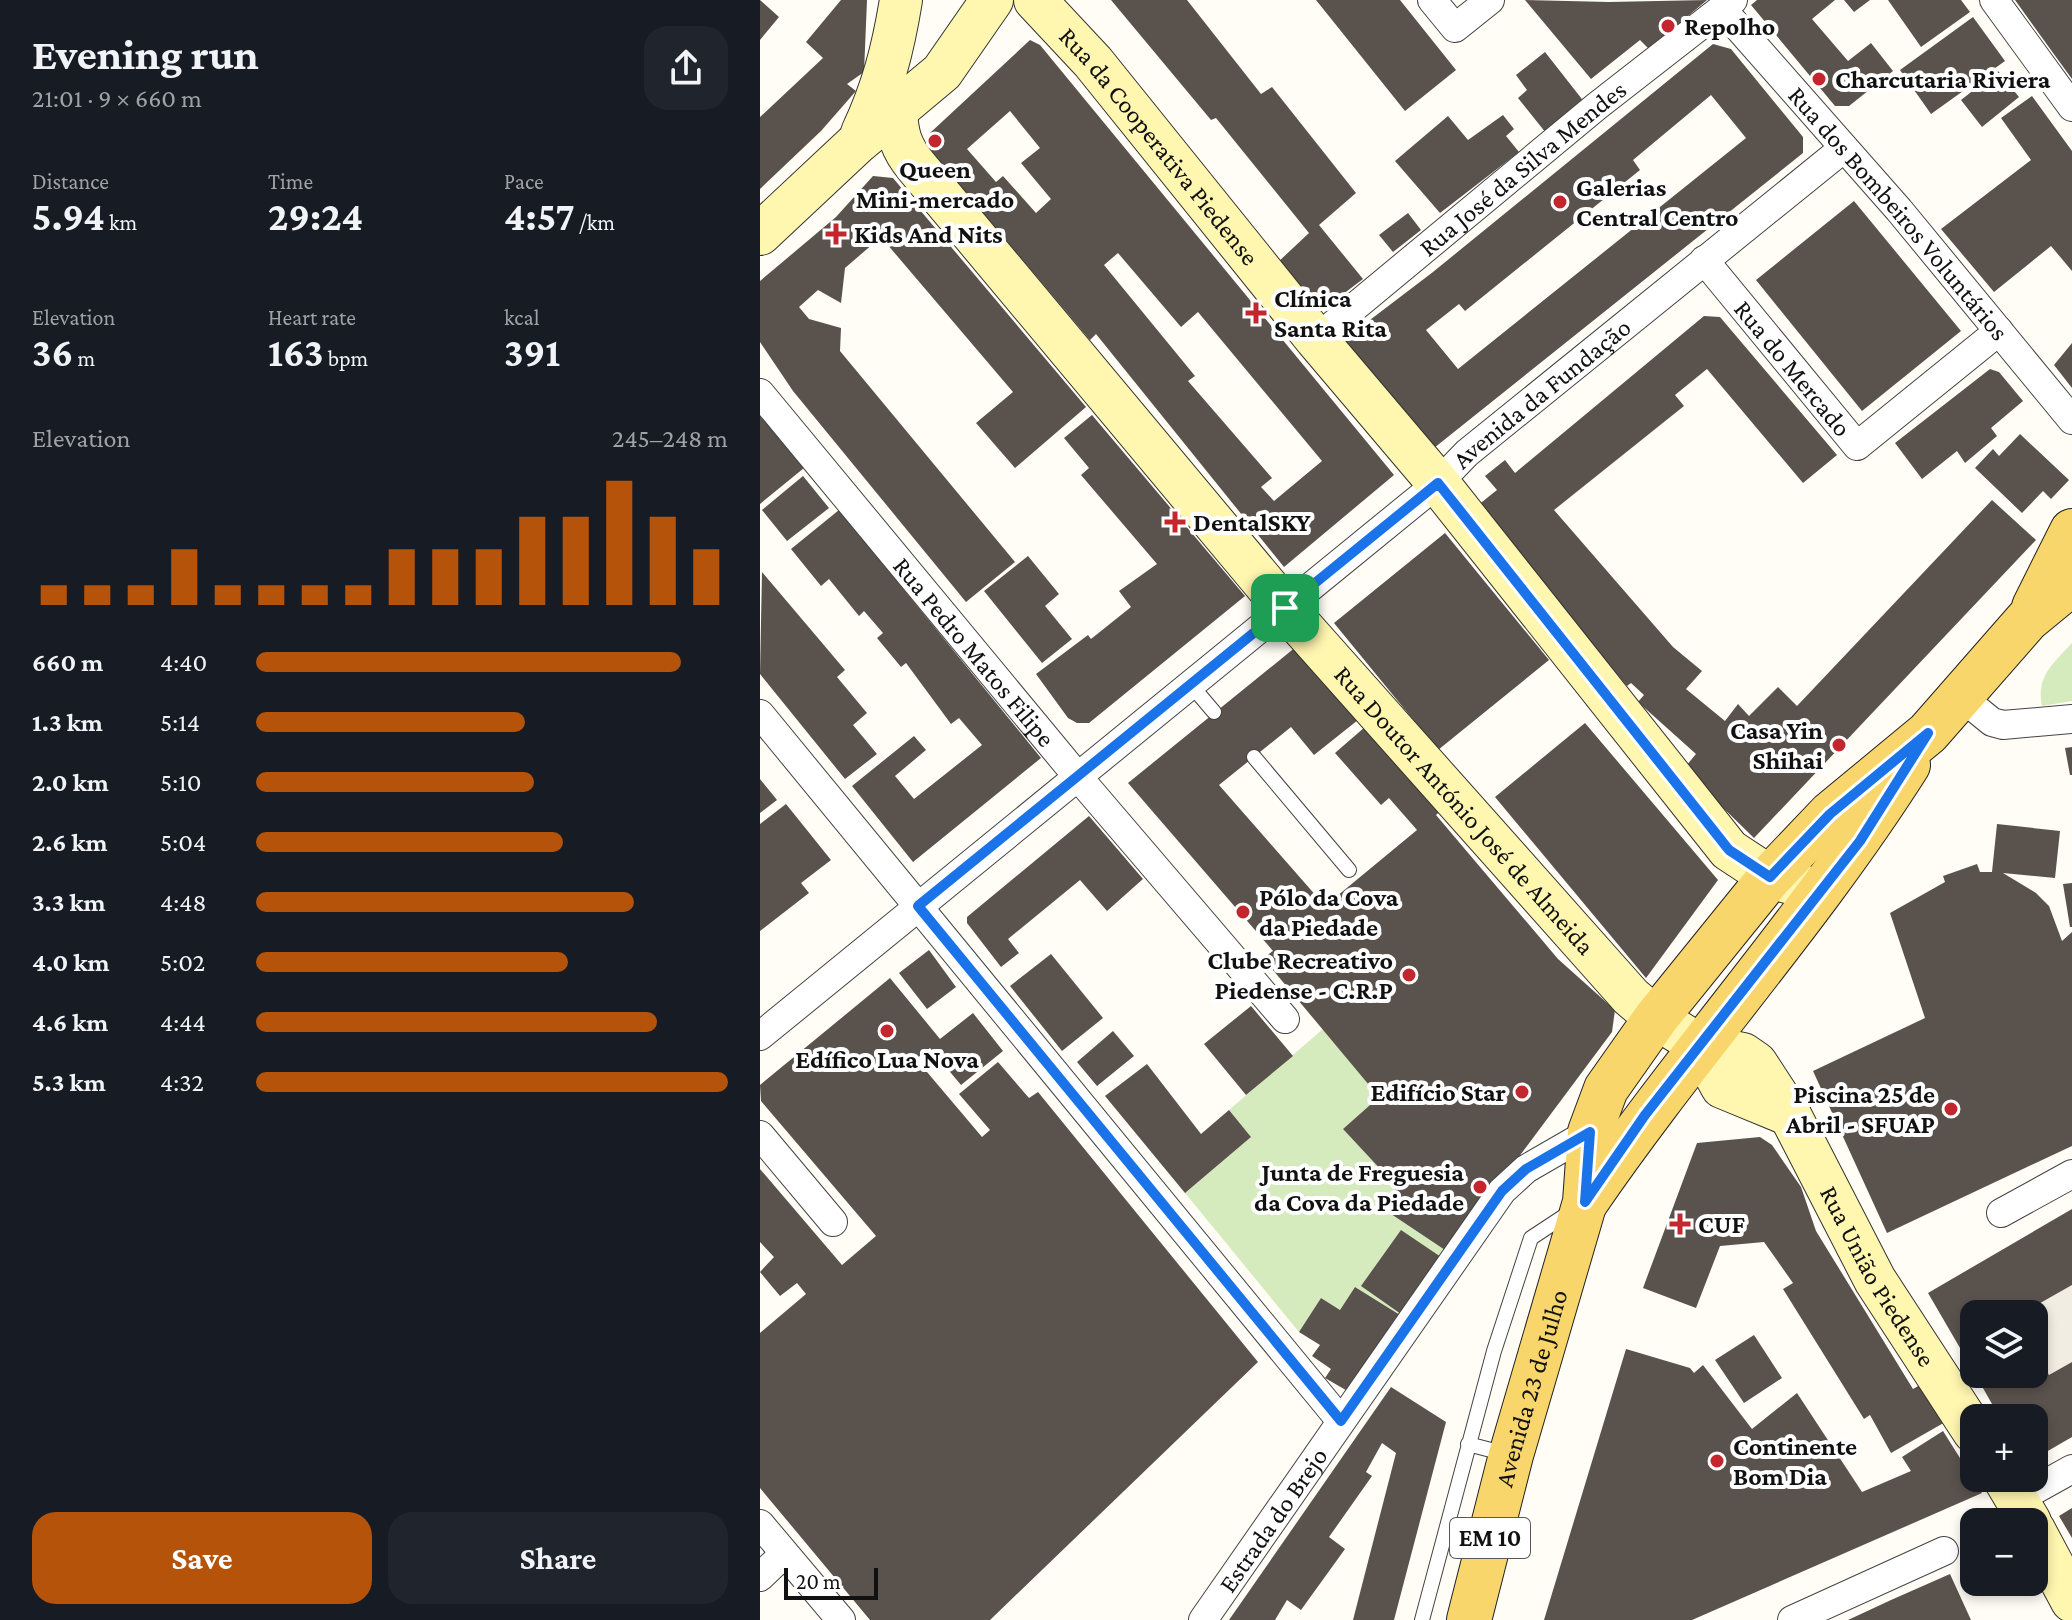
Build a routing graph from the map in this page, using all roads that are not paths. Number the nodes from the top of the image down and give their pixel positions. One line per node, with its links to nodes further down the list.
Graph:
1 (901, 0): 10 (street)
2 (992, 0): 9 (street)
3 (1035, 0): 15 (street, Rua da Cooperativa Piedense)
4 (1432, 0): 5 (street)
5 (1490, 0)
6 (1994, 0): 8 (street)
7 (1727, 4): 11 (street, Rua dos Bombeiros Voluntários); 15 (street, Rua José da Silva Mendes)
8 (2072, 107)
9 (896, 111): 10 (street); 21 (street, Rua Doutor António José de Almeida)
10 (856, 144): 12 (street)
11 (1844, 148): 13 (street, Avenida da Fundação); 14 (street, Rua dos Bombeiros Voluntários)
12 (760, 234)
13 (1704, 260): 14 (street, Rua do Mercado); 18 (street, Avenida da Fundação)
14 (1999, 331): 17 (street, Rua dos Bombeiros Voluntários)
15 (1316, 339): 18 (street, Rua da Cooperativa Piedense)
16 (760, 393): 30 (street, Rua Pedro Matos Filipe)
17 (2072, 420)
18 (1438, 483): 21 (street, Avenida da Fundação); 32 (street, Rua da Cooperativa Piedense)
19 (2072, 531): 22 (main road, EM 10)
20 (2072, 583): 22 (main road, EM 10)
21 (1285, 608): 23 (street, Avenida da Fundação); 35 (street, Rua Doutor António José de Almeida)
22 (2027, 620): 24 (main road, EM 10)
23 (1191, 685): 25 (lane); 30 (street, Avenida da Fundação)
24 (1960, 696): 27 (street); 28 (main road, EM 10)
25 (1214, 712)
26 (760, 714): 34 (street)
27 (2072, 719)
28 (1928, 733): 32 (main road, EM 10); 33 (main road, EM 10)
29 (1254, 757): 31 (lane)
30 (1078, 777): 34 (street, Avenida da Fundação); 36 (street, Rua Pedro Matos Filipe)
31 (1349, 870)
32 (1770, 877): 33 (street, Rua da Cooperativa Piedense); 35 (main road, Avenida 23 de Julho / EM 10)
33 (1819, 891): 38 (main road, Avenida 23 de Julho / EM 10)
34 (918, 906): 37 (street, Avenida da Fundação); 46 (street)
35 (1656, 1018): 38 (street, Rua Doutor António José de Almeida); 39 (main road, Avenida 23 de Julho / EM 10)
36 (1285, 1019)
37 (760, 1036)
38 (1699, 1045): 42 (main road, Avenida 23 de Julho / EM 10); 45 (street, Rua União Piedense)
39 (1590, 1132): 42 (main road, Avenida 23 de Julho / EM 10); 46 (street, Estrada do Brejo)
40 (760, 1135): 44 (street)
41 (2072, 1174): 43 (street)
42 (1585, 1202): 47 (lane); 48 (main road, Avenida 23 de Julho / EM 10)
43 (2001, 1213)
44 (833, 1222)
45 (1960, 1411)
46 (1341, 1421): 57 (street, Estrada do Brejo)
47 (1468, 1444): 48 (lane); 58 (lane)
48 (1511, 1455): 59 (main road, Avenida 23 de Julho / EM 10)
49 (2072, 1469): 50 (street)
50 (2021, 1507): 55 (street)
51 (760, 1524): 53 (street)
52 (1944, 1551): 60 (street)
53 (784, 1554): 54 (street); 56 (street)
54 (760, 1577)
55 (2072, 1601)
56 (841, 1620)
57 (1203, 1620)
58 (1422, 1620)
59 (1469, 1620)
60 (1792, 1620)

